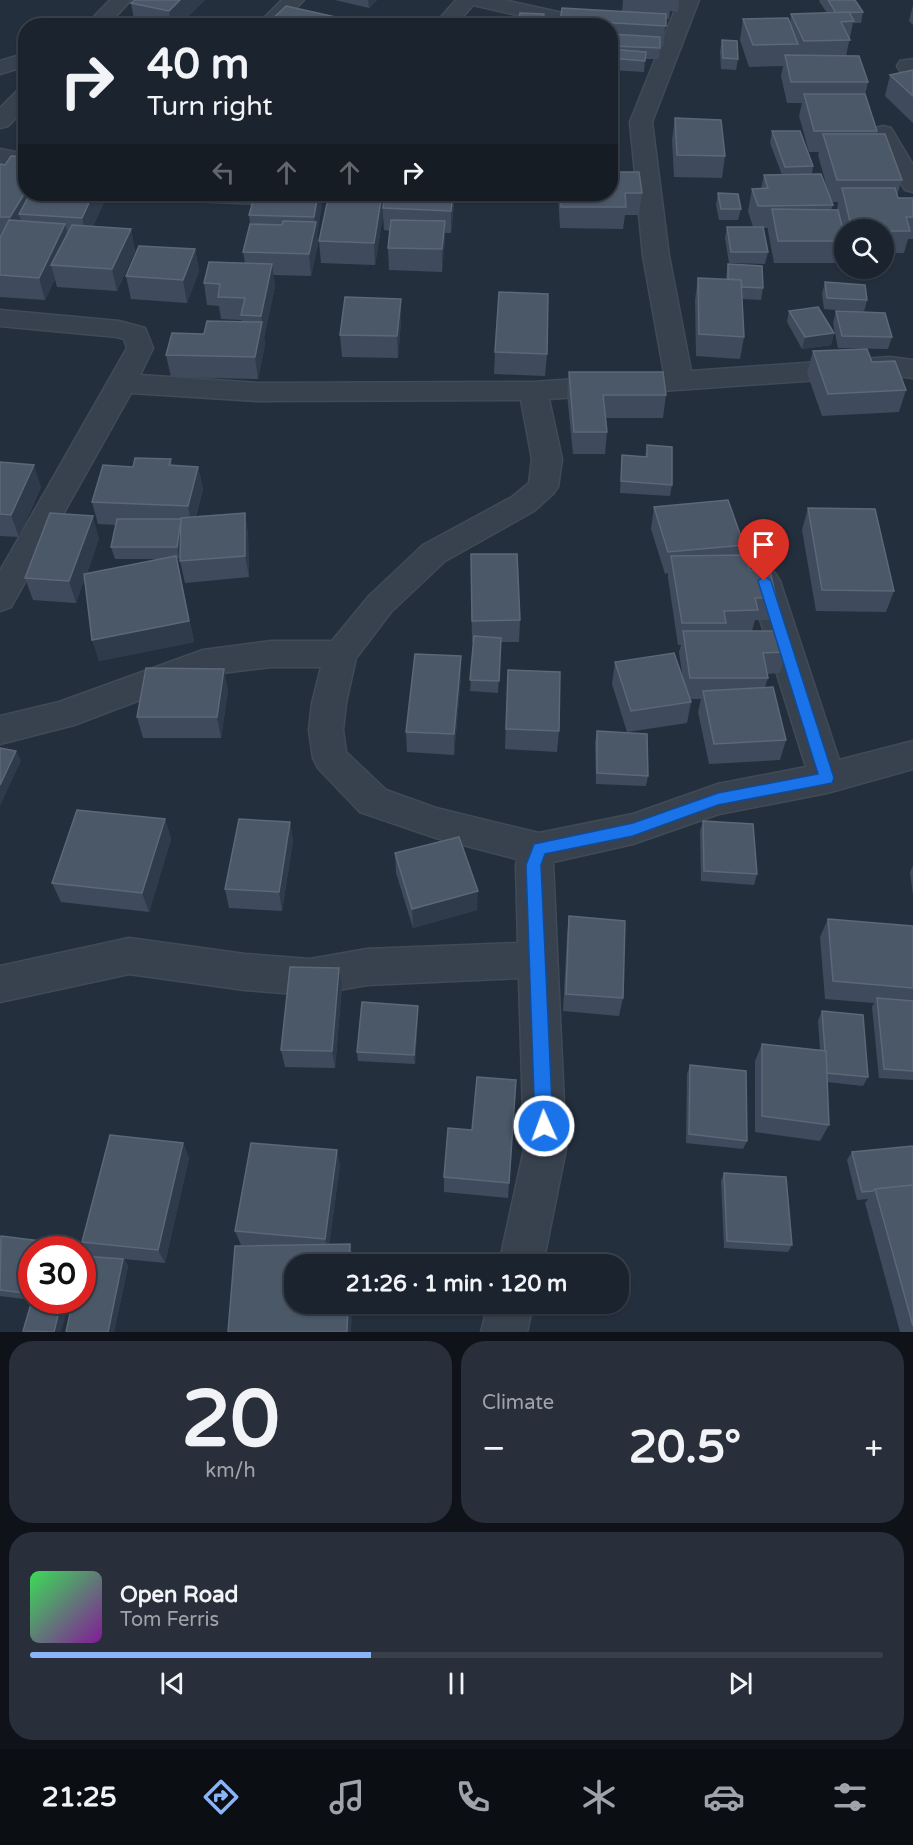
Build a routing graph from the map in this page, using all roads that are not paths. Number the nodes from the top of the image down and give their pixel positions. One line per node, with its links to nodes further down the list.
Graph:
1 (121, 0): 6 (street)
2 (294, 0): 7 (street)
3 (467, 0): 8 (street)
4 (476, 0): 9 (street)
5 (689, 0): 20 (street)
6 (103, 18)
7 (275, 18)
8 (450, 18)
9 (558, 18)
10 (18, 62): 11 (street)
11 (0, 68)
12 (18, 103): 13 (street)
13 (0, 121)
14 (883, 134): 17 (street)
15 (0, 156): 16 (street)
16 (18, 159)
17 (913, 185)
18 (0, 318): 21 (street)
19 (913, 369): 20 (street)
20 (679, 382): 22 (street)
21 (122, 383): 22 (street); 24 (street)
22 (533, 391): 25 (street)
23 (764, 581): 28 (street)
24 (0, 599)
25 (341, 654): 26 (street); 29 (street)
26 (0, 730)
27 (913, 755): 28 (street)
28 (827, 778): 29 (street)
29 (539, 849): 30 (street)
30 (539, 960): 31 (street); 32 (street)
31 (0, 984)
32 (523, 1254)
33 (508, 1314): 34 (street)
34 (504, 1332)

